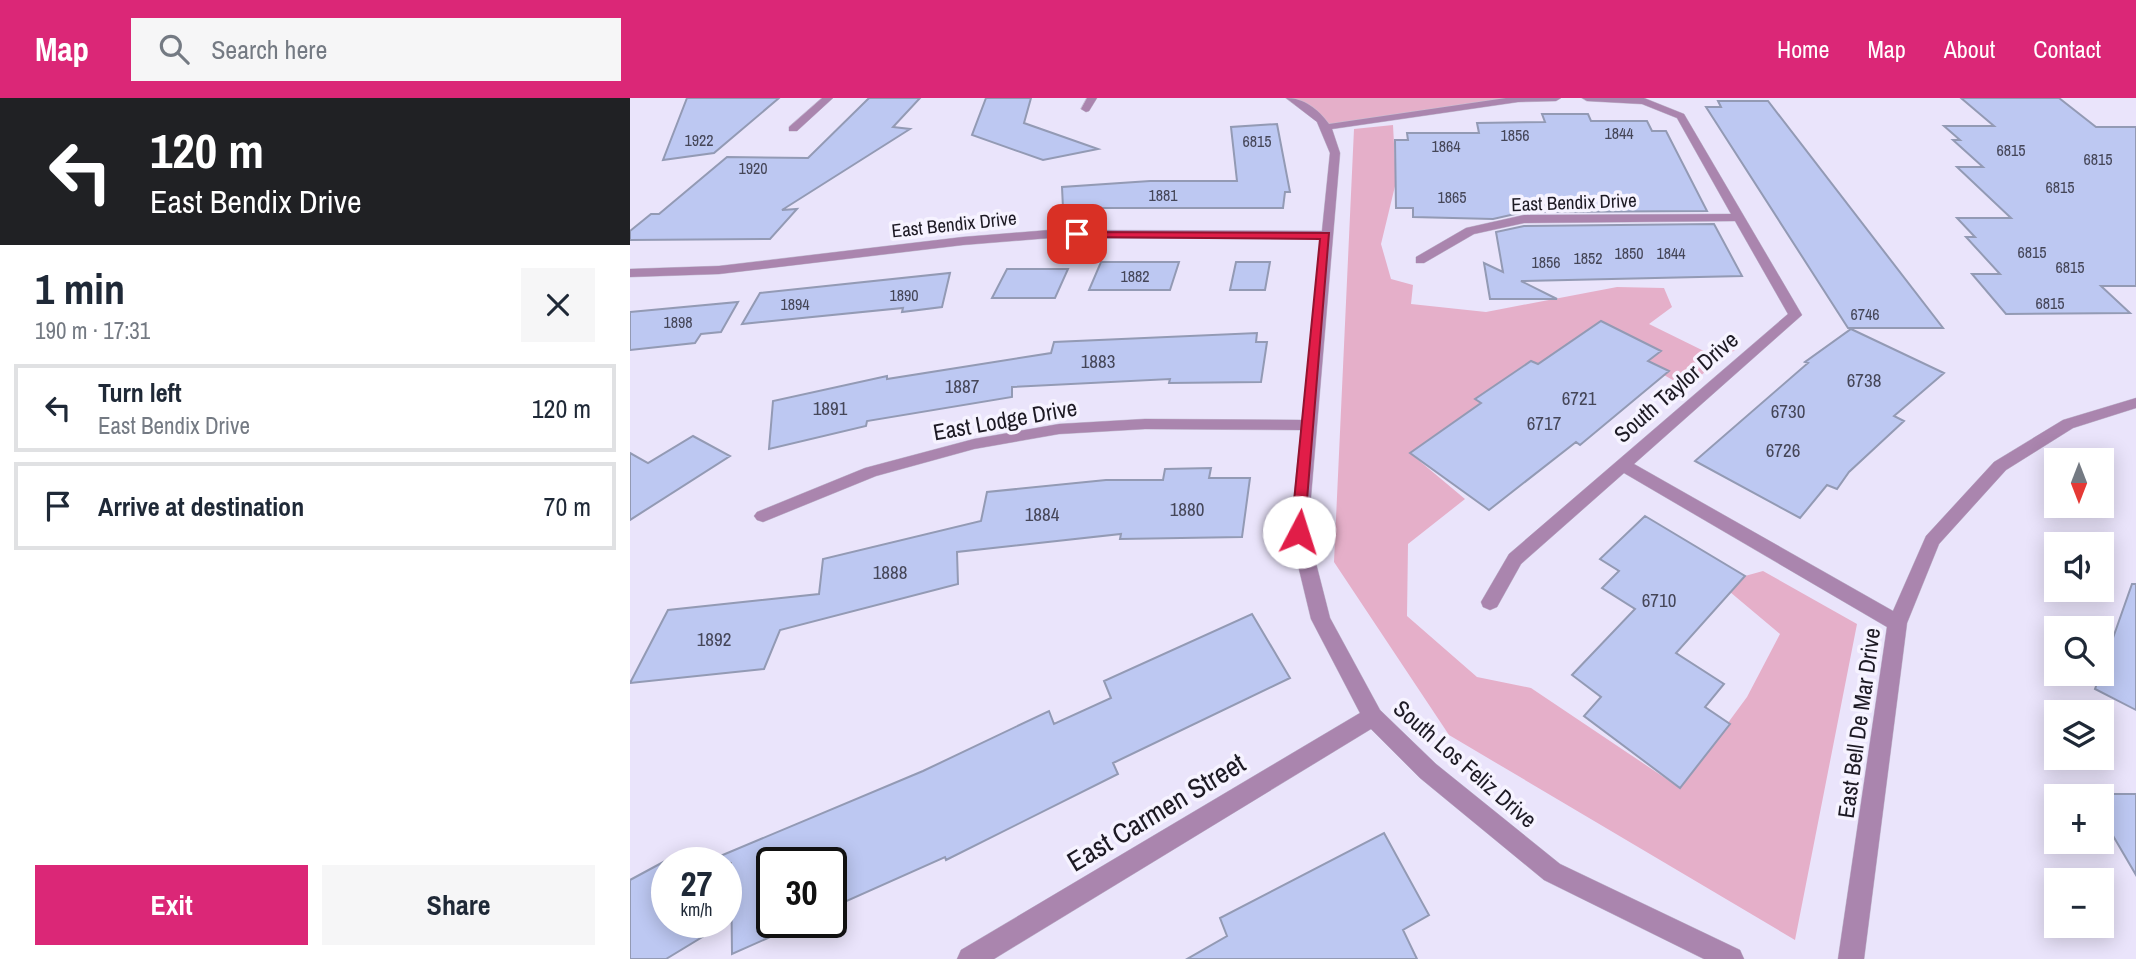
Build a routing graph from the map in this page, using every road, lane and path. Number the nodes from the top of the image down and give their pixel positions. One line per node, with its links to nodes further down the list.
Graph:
1 (828, 98): 8 (street)
2 (1092, 98): 6 (street)
3 (1291, 98): 7 (street)
4 (1556, 98): 7 (street)
5 (1587, 98): 9 (street, South Taylor Drive)
6 (1086, 109)
7 (1328, 127): 10 (street, South Los Feliz Drive)
8 (793, 129)
9 (1738, 217): 11 (street, East Bendix Drive); 15 (street, South Taylor Drive)
10 (1325, 235): 12 (street, East Bendix Drive); 14 (street, South Los Feliz Drive)
11 (1420, 260)
12 (633, 275)
13 (2136, 403): 18 (street, East Bell De Mar Drive)
14 (1308, 425): 16 (street, East Lodge Drive); 19 (street, South Los Feliz Drive)
15 (1625, 466): 17 (street); 18 (street, South Taylor Drive)
16 (763, 516)
17 (1490, 602)
18 (1897, 623): 22 (street, East Bell De Mar Drive)
19 (1373, 717): 20 (street, East Carmen Street); 21 (street, South Los Feliz Drive)
20 (970, 959)
21 (1731, 959)
22 (1851, 959)

